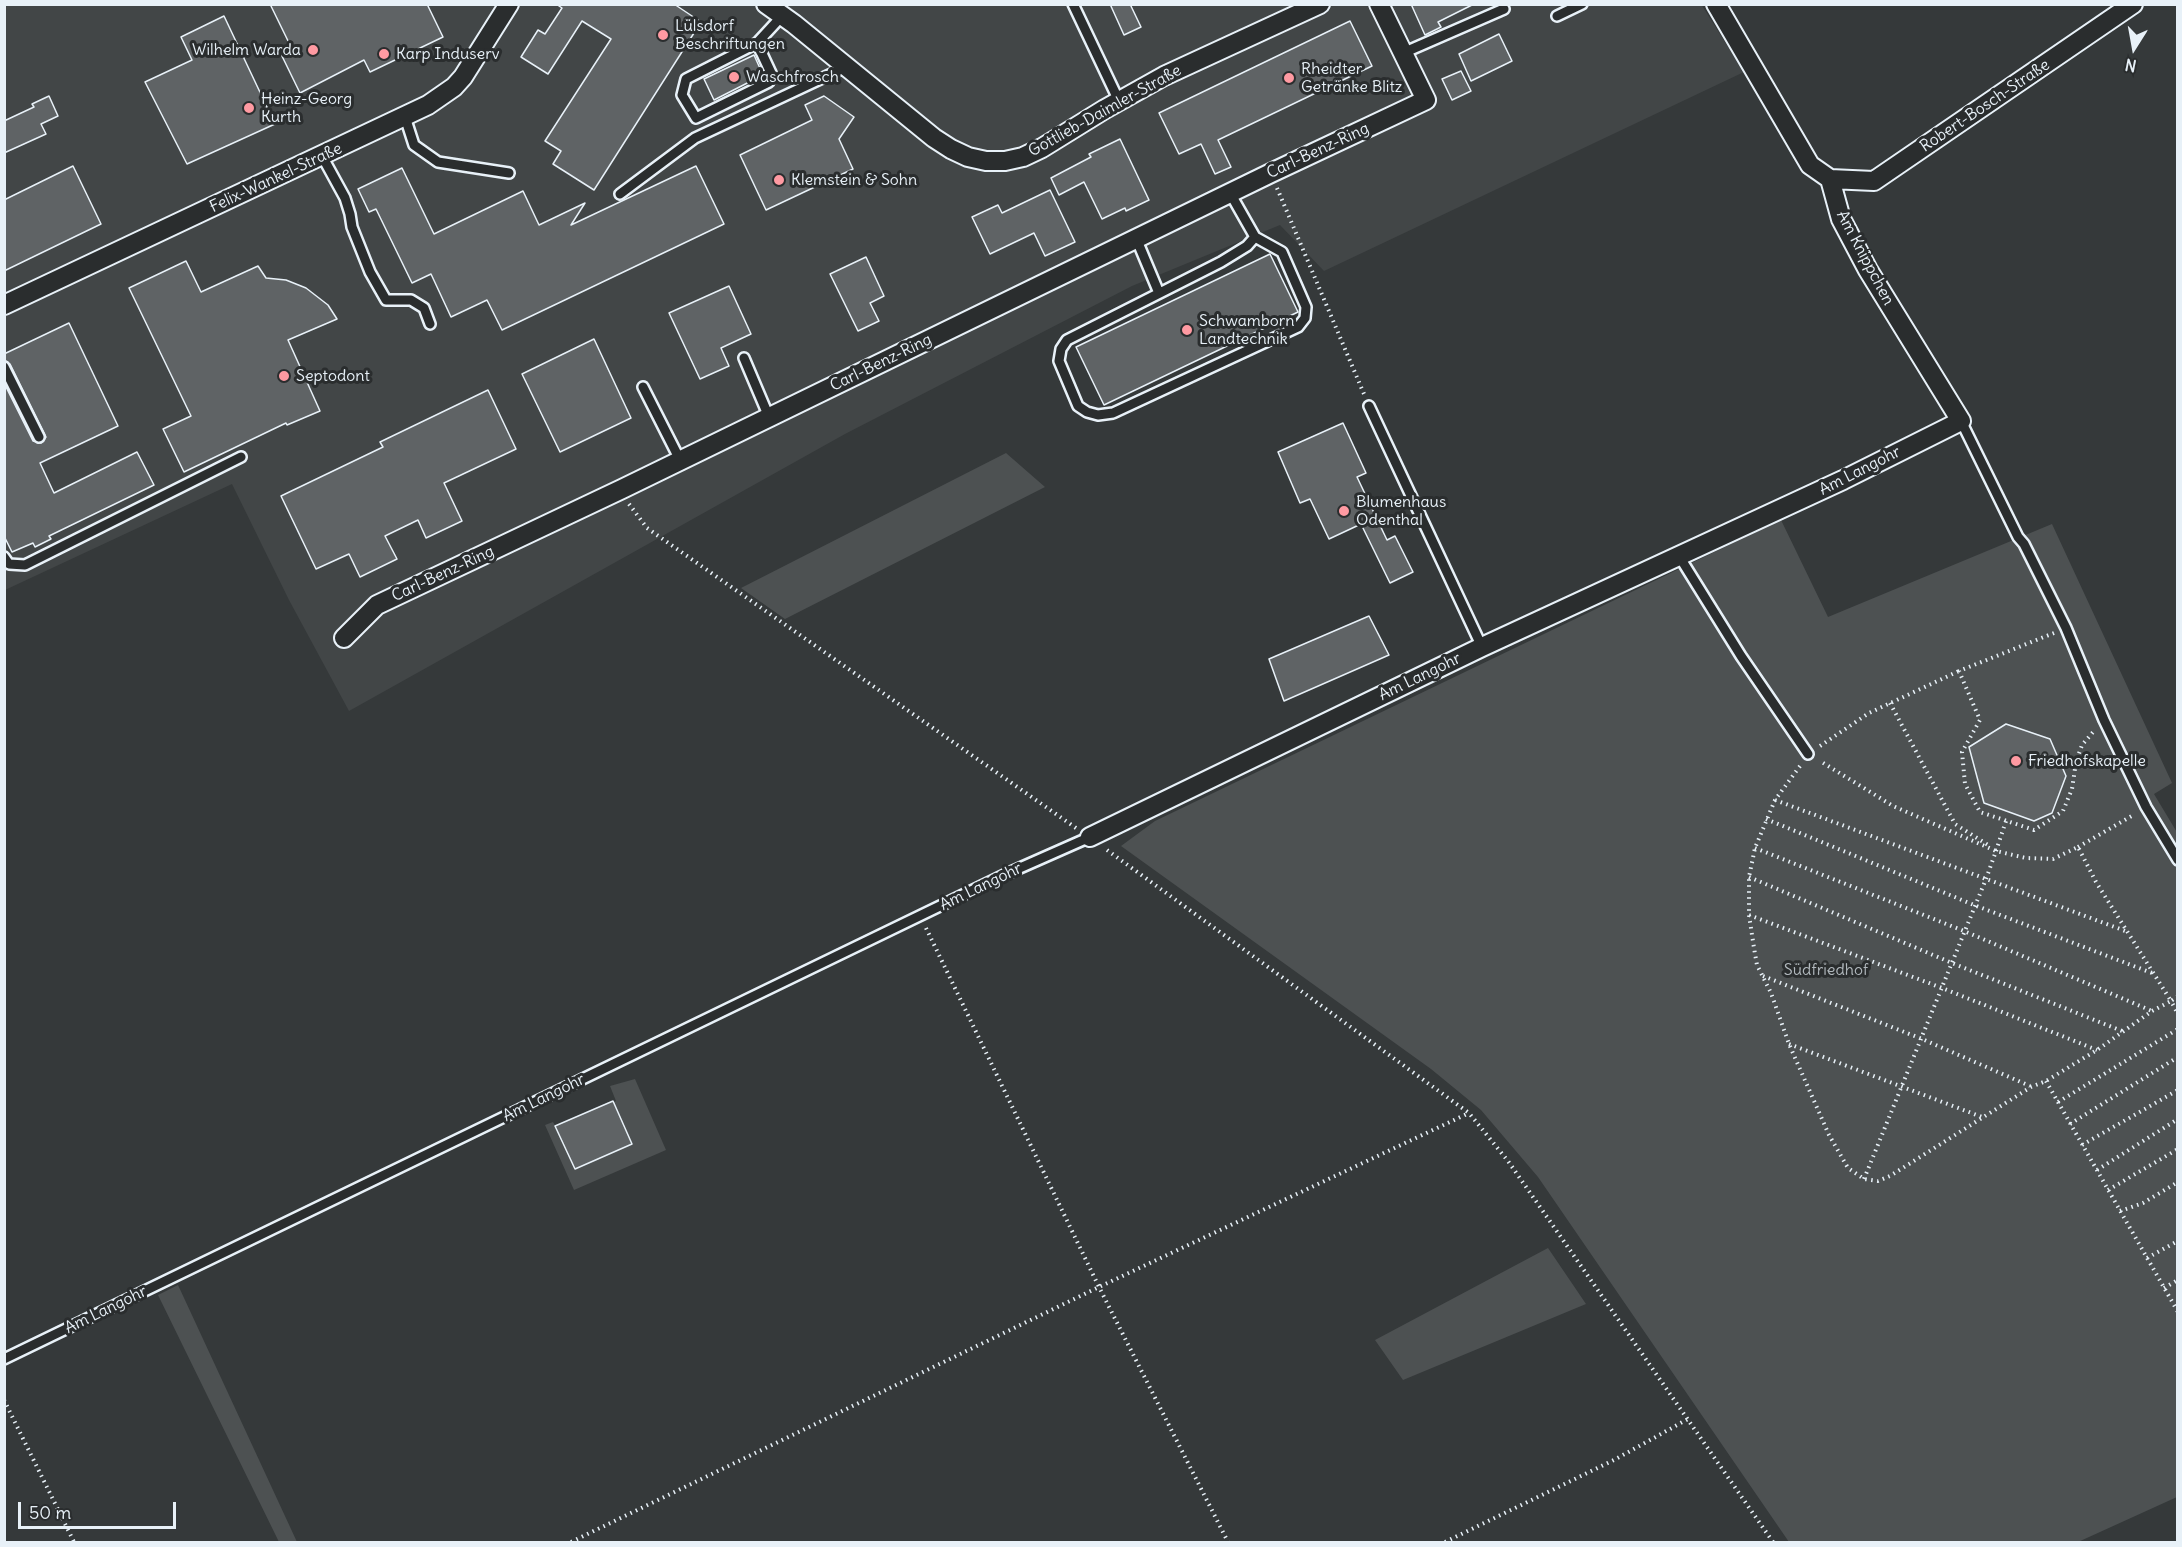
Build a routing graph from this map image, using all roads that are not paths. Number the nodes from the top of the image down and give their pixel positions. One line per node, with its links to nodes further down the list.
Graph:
1 (509, 4): 16 (street, Felix-Wankel-Straße)
2 (766, 4): 10 (street)
3 (1073, 4): 15 (lane)
4 (1320, 4): 15 (street, Gottlieb-Daimler-Straße)
5 (1379, 4): 13 (street)
6 (1582, 4): 11 (lane)
7 (1716, 4): 19 (street)
8 (2133, 4): 19 (street, Robert-Bosch-Straße)
9 (1504, 9): 13 (lane)
10 (782, 16): 12 (lane); 14 (street)
11 (1557, 16)
12 (757, 43): 12 (lane)
13 (1403, 53): 20 (street, Carl-Benz-Ring)
14 (846, 67): 15 (street, Gottlieb-Daimler-Straße); 21 (lane)
15 (1119, 101)
16 (405, 117): 17 (street, Felix-Wankel-Straße); 18 (lane)
17 (322, 156): 25 (street, Felix-Wankel-Straße); 26 (lane)
18 (509, 173)
19 (1830, 179): 32 (street, Am Knippchen)
20 (1230, 193): 22 (lane); 23 (street, Carl-Benz-Ring)
21 (620, 194)
22 (1255, 237): 24 (lane); 24 (lane)
23 (1136, 238): 24 (lane); 31 (street, Carl-Benz-Ring)
24 (1159, 293)
25 (4, 305)
26 (430, 324)
27 (744, 358): 31 (lane)
28 (4, 367): 33 (lane)
29 (643, 387): 35 (lane)
30 (1369, 406): 39 (lane)
31 (769, 417): 35 (street, Carl-Benz-Ring)
32 (1961, 421): 36 (street, Am Langohr); 42 (lane)
33 (39, 437)
34 (241, 457): 37 (lane)
35 (680, 460): 38 (street, Carl-Benz-Ring)
36 (1679, 556): 39 (street, Am Langohr); 40 (lane)
37 (4, 557)
38 (344, 638)
39 (1482, 647): 41 (street, Am Langohr)
40 (1808, 754)
41 (1090, 837): 43 (lane, Am Langohr)
42 (2178, 860)
43 (4, 1359)

